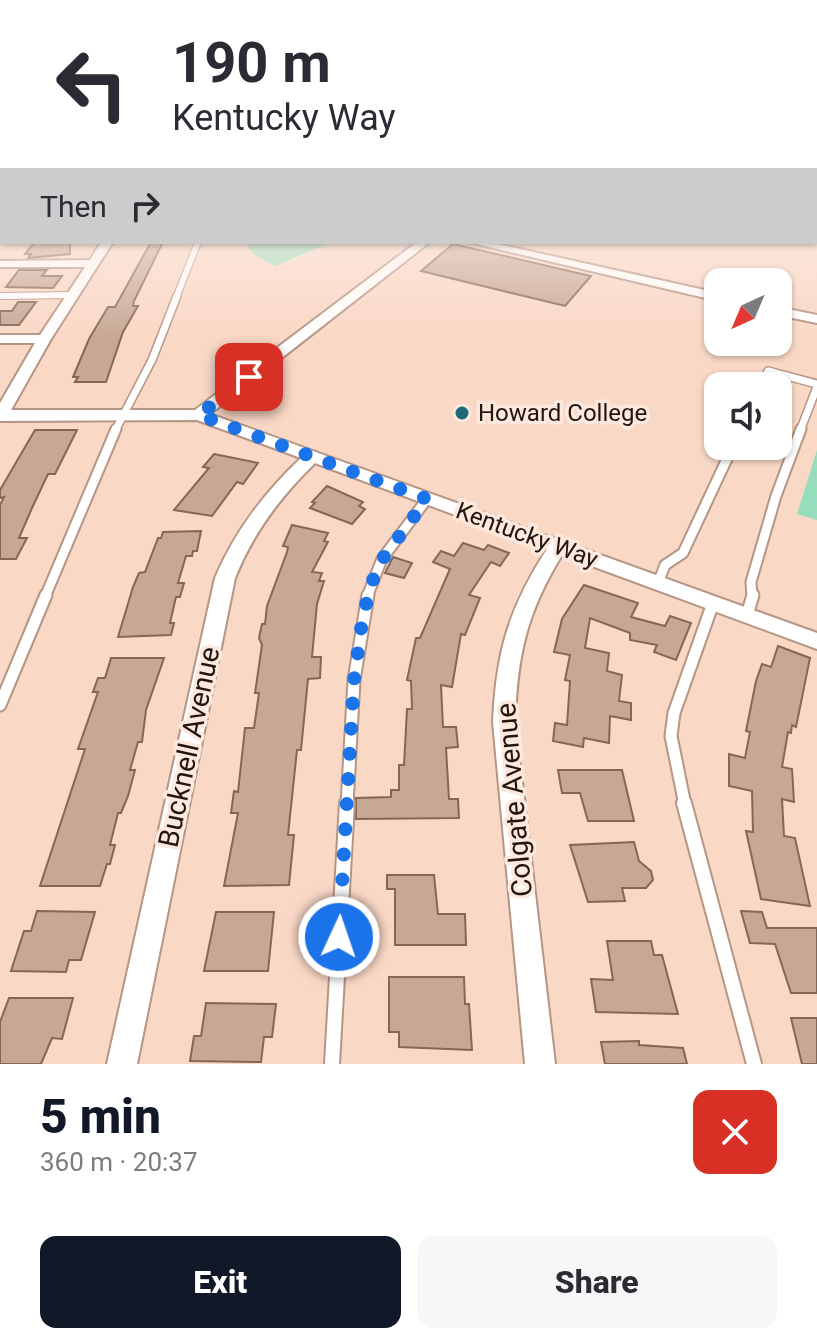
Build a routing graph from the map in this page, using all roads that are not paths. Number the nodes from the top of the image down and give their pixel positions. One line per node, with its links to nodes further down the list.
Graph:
1 (106, 244): 5 (street)
2 (197, 244): 16 (lane)
3 (421, 244): 18 (street)
4 (483, 244): 7 (street)
5 (95, 263): 6 (street); 8 (street)
6 (0, 264)
7 (704, 294)
8 (73, 295): 9 (lane); 13 (street)
9 (0, 296)
10 (792, 314): 11 (street)
11 (817, 319)
12 (0, 339): 13 (street)
13 (44, 339): 17 (street)
14 (792, 378): 15 (lane)
15 (817, 385): 25 (lane)
16 (122, 414): 17 (street, Kentucky Way); 18 (street, Kentucky Way); 27 (lane)
17 (0, 415)
18 (199, 415): 19 (street, Kentucky Way)
19 (312, 457): 21 (street, Kentucky Way); 28 (street, Bucknell Avenue)
20 (726, 460): 23 (lane)
21 (427, 499): 22 (street, Kentucky Way); 29 (lane)
22 (558, 547): 23 (street, Kentucky Way); 30 (street, Colgate Avenue)
23 (658, 583): 24 (street, Kentucky Way)
24 (713, 603): 25 (street, Kentucky Way); 31 (lane)
25 (747, 615): 26 (street, Kentucky Way)
26 (817, 641)
27 (0, 705)
28 (122, 1064)
29 (332, 1064)
30 (540, 1064)
31 (754, 1064)

